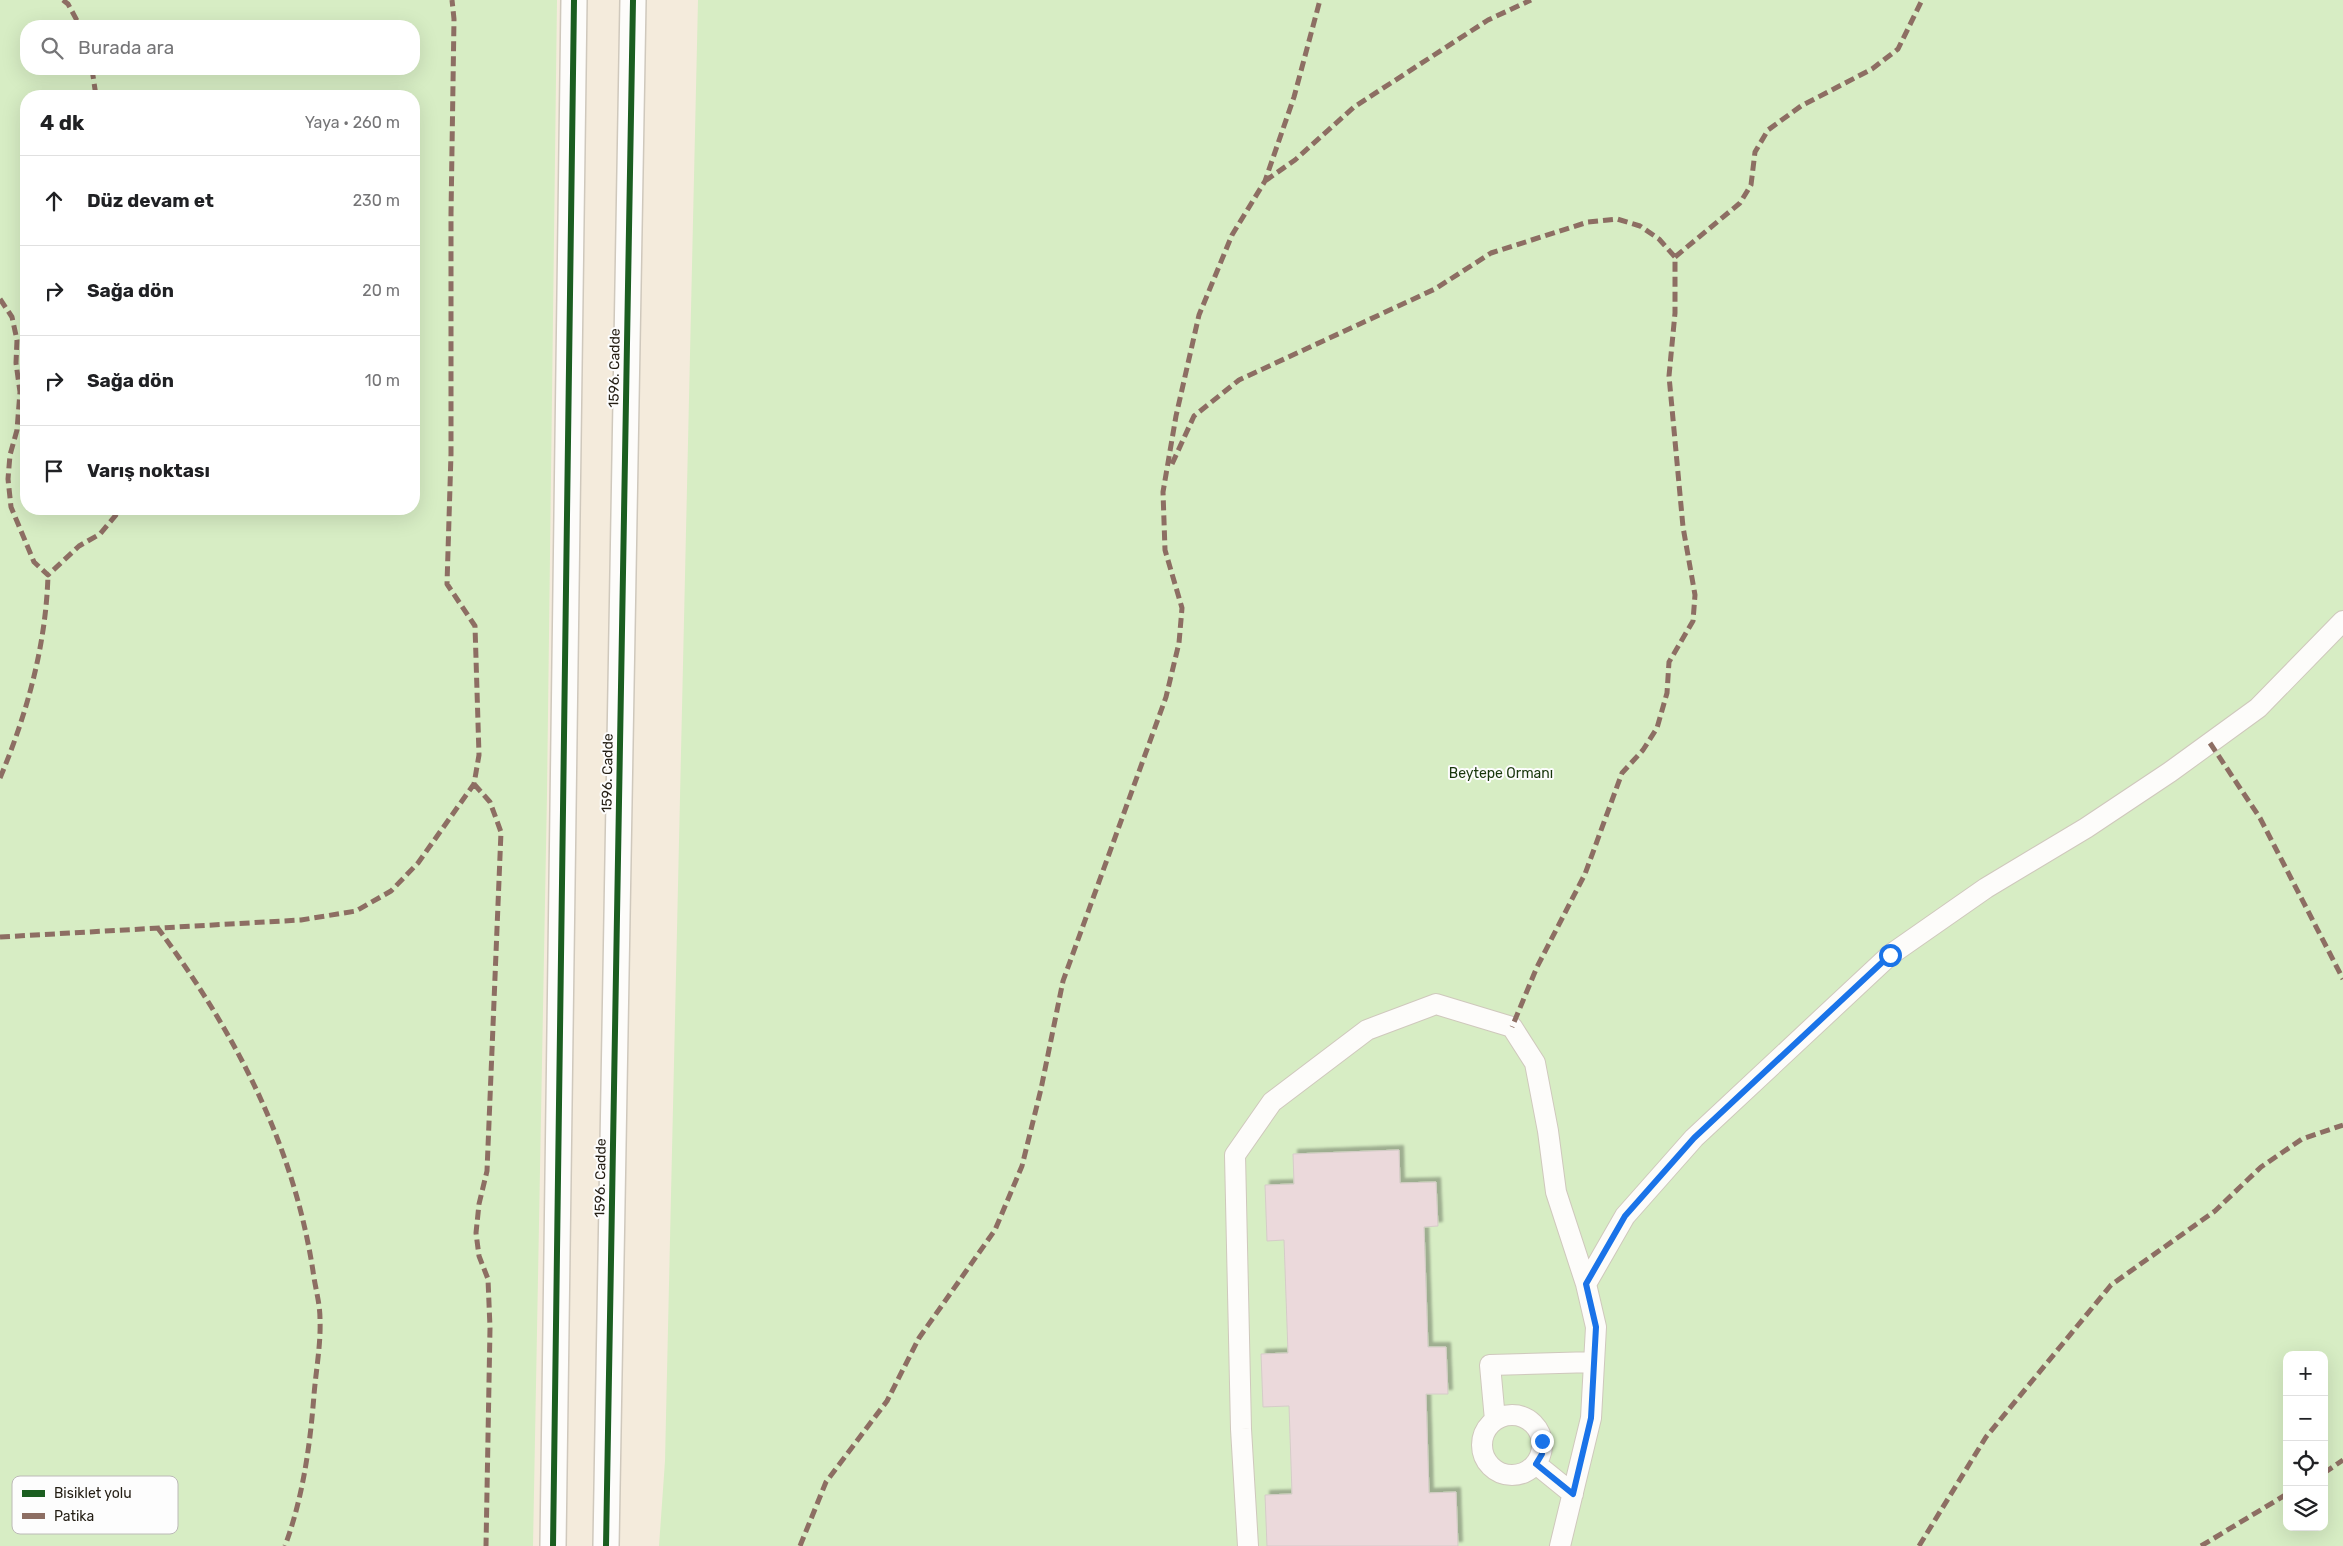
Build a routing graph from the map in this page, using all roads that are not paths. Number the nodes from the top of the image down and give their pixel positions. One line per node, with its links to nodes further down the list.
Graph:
1 (574, 0): 9 (main road)
2 (633, 0): 10 (main road, 1596. Cadde)
3 (2343, 621): 4 (street)
4 (1586, 1284): 5 (street); 11 (street)
5 (1594, 1362): 6 (street); 8 (street)
6 (1495, 1420): 7 (street); 7 (street)
7 (1536, 1464): 8 (street)
8 (1573, 1494): 12 (street)
9 (553, 1546)
10 (606, 1546)
11 (1248, 1546)
12 (1560, 1546)

